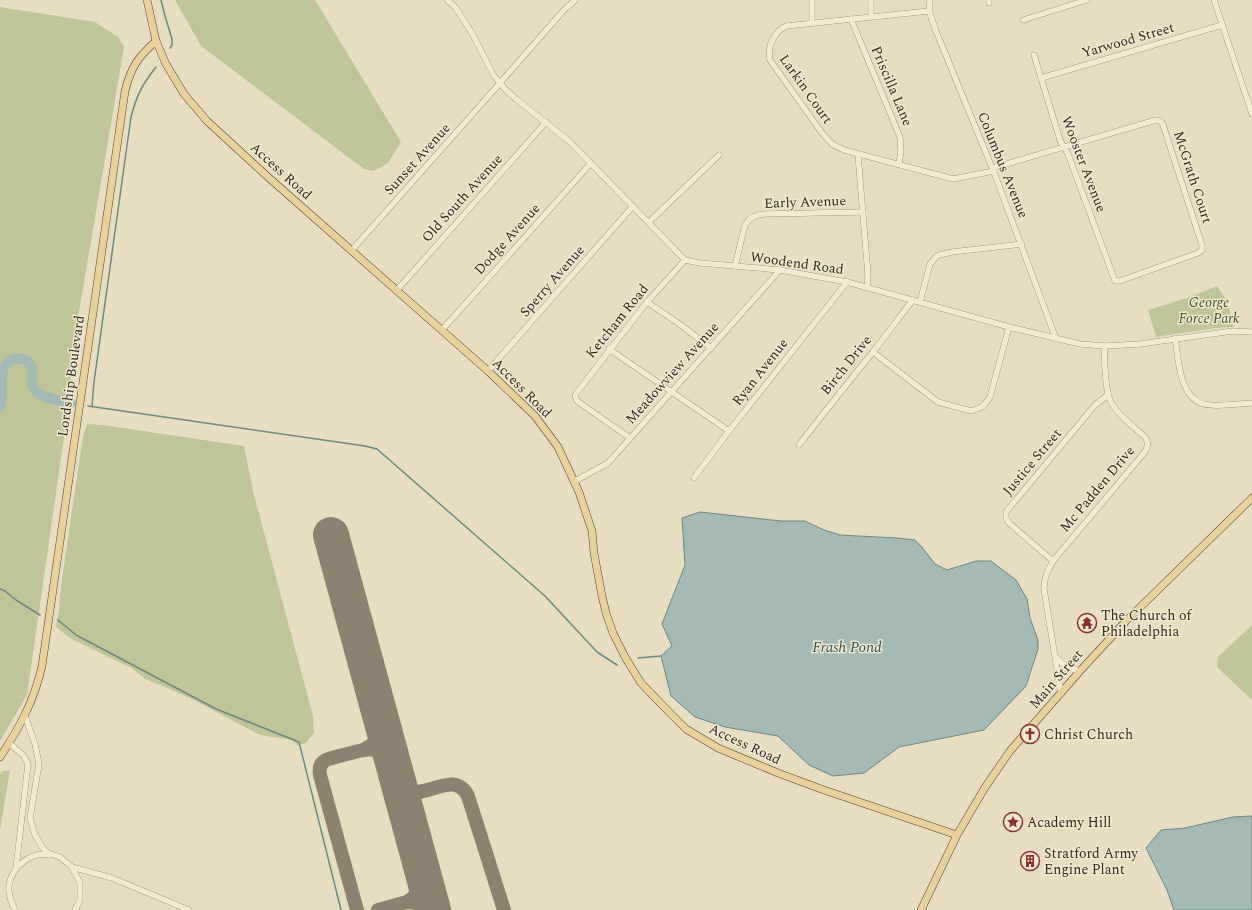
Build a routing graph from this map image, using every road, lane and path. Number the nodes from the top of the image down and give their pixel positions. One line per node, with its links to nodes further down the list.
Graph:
1 (147, 0): 17 (main road)
2 (447, 0): 10 (street)
3 (456, 0): 10 (street)
4 (575, 0): 20 (street, Sunset Avenue)
5 (812, 0): 15 (street)
6 (871, 0): 12 (street)
7 (930, 0): 11 (street, Columbus Avenue)
8 (1087, 0): 14 (street)
9 (1214, 0): 16 (street)
10 (456, 8): 20 (street)
11 (930, 11): 12 (street, Larkin Court); 28 (street, Columbus Avenue)
12 (871, 16): 13 (street, Larkin Court)
13 (851, 19): 15 (street, Larkin Court); 27 (street, Priscilla Lane)
14 (1023, 20)
15 (812, 23): 25 (street, Larkin Court)
16 (1222, 25): 19 (street, Yarwood Street); 21 (street)
17 (156, 41): 33 (main road, Access Road); 67 (main road, Lordship Boulevard)
18 (1034, 55): 19 (street, Wooster Avenue)
19 (1041, 78): 23 (street, Wooster Avenue)
20 (500, 83): 22 (street); 33 (street, Sunset Avenue)
21 (1252, 114)
22 (546, 122): 26 (street); 40 (street, Old South Avenue)
23 (1064, 147): 28 (street, McGrath Court); 37 (street, Wooster Avenue); 37 (street, McGrath Court)
24 (718, 155): 31 (street)
25 (858, 155): 27 (street, Larkin Court); 30 (street)
26 (591, 163): 29 (street); 45 (street, Dodge Avenue)
27 (899, 164): 28 (street, Larkin Court)
28 (993, 170): 32 (street, Columbus Avenue)
29 (633, 206): 31 (street); 53 (street, Sperry Avenue)
30 (863, 212): 35 (street, Early Avenue); 39 (street)
31 (649, 222): 34 (street)
32 (1022, 244): 43 (street); 48 (street, Columbus Avenue)
33 (352, 250): 40 (main road, Access Road)
34 (684, 260): 35 (street, Woodend Road); 42 (street, Ketcham Road)
35 (735, 266): 36 (street, Woodend Road)
36 (780, 270): 38 (street, Woodend Road); 50 (street, Meadowview Avenue)
37 (1115, 281)
38 (847, 282): 39 (street, Woodend Road); 57 (street, Ryan Avenue)
39 (867, 288): 41 (street, Woodend Road)
40 (397, 290): 45 (main road, Access Road)
41 (913, 300): 43 (street, Woodend Road); 52 (street, Birch Drive)
42 (647, 302): 50 (street); 51 (street, Ketcham Road)
43 (920, 302): 44 (street, Woodend Road)
44 (1009, 326): 48 (street, Woodend Road); 52 (street)
45 (442, 330): 53 (main road, Access Road)
46 (1252, 332): 47 (street, Woodend Road)
47 (1175, 338): 49 (street, Woodend Road); 56 (street)
48 (1056, 339): 49 (street, Woodend Road)
49 (1105, 346): 55 (street, Mc Padden Drive)
50 (711, 348): 54 (street, Meadowview Avenue)
51 (610, 349): 54 (street); 58 (street, Ketcham Road)
52 (873, 352): 59 (street, Birch Drive)
53 (488, 371): 61 (main road, Access Road)
54 (671, 392): 57 (street); 58 (street, Meadowview Avenue)
55 (1108, 395): 63 (street, Mc Padden Drive); 63 (street, Justice Street)
56 (1252, 403)
57 (729, 431): 60 (street, Ryan Avenue)
58 (630, 438): 61 (street, Meadowview Avenue)
59 (799, 446)
60 (694, 478)
61 (575, 481): 70 (main road, Access Road)
62 (1252, 498): 65 (main road, Main Street)
63 (1053, 561): 64 (street, Mc Padden Drive)
64 (1055, 656): 65 (street); 66 (street, Mc Padden Drive)
65 (1080, 671): 66 (main road, Main Street)
66 (1061, 694): 70 (main road, Main Street)
67 (25, 716): 68 (main road, Lordship Boulevard); 71 (street)
68 (9, 743): 69 (main road, Lordship Boulevard); 73 (street)
69 (0, 757)
70 (957, 835): 77 (main road, Main Street)
71 (60, 857): 72 (street); 73 (street)
72 (72, 867): 75 (street); 76 (street)
73 (16, 868): 74 (street)
74 (15, 910)
75 (75, 910)
76 (189, 910)
77 (921, 910)

